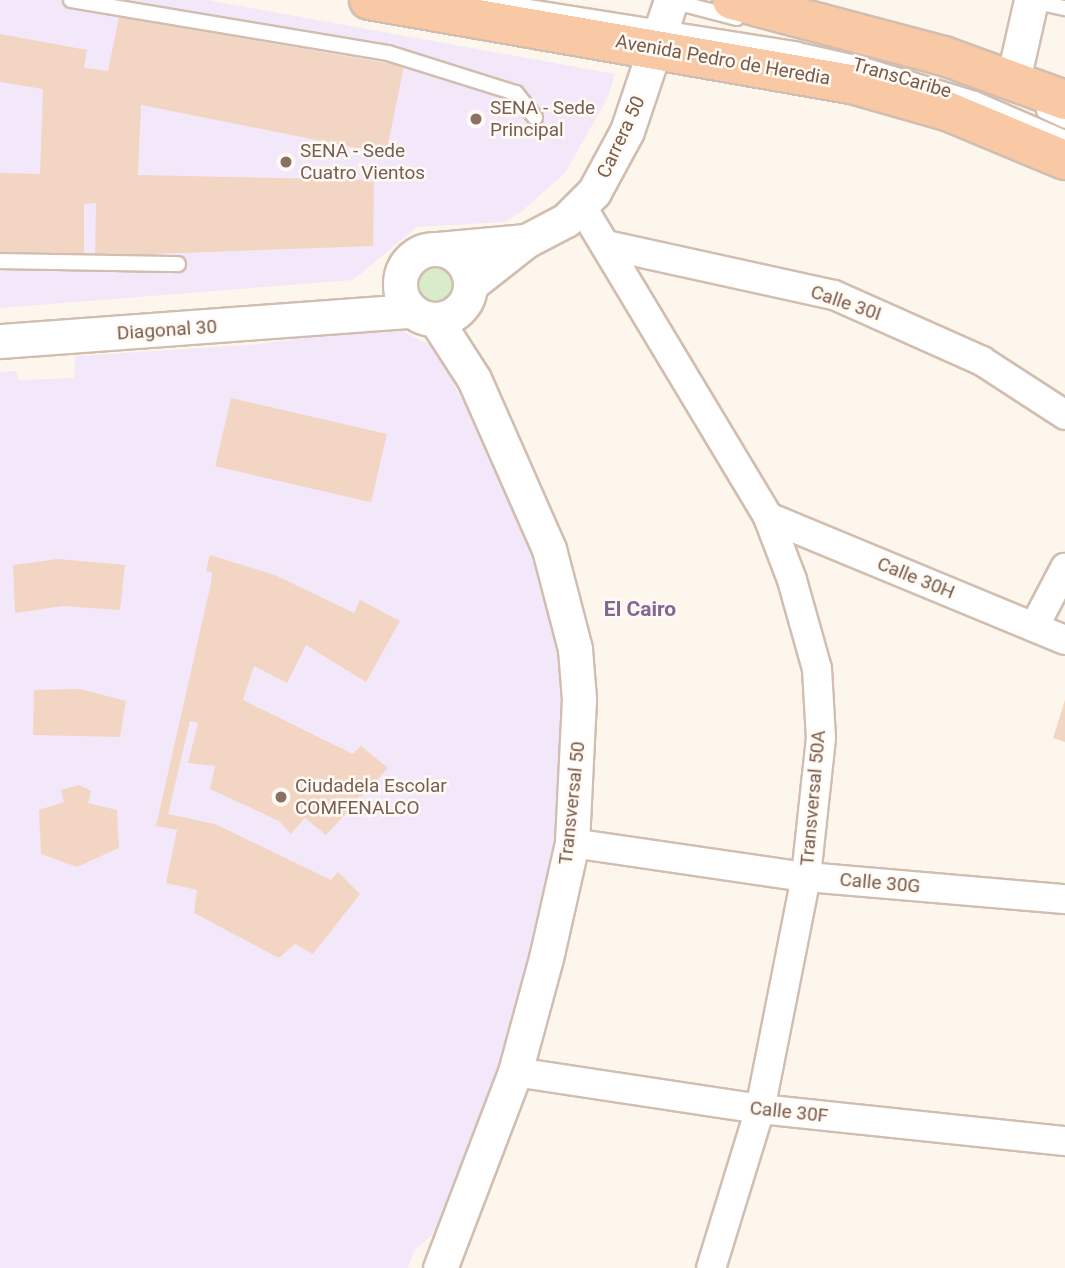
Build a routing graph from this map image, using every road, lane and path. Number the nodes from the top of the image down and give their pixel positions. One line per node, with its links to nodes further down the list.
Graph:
1 (71, 0): 10 (lane)
2 (369, 0): 7 (highway, Avenida Pedro de Heredia)
3 (484, 0): 7 (lane, TransCaribe)
4 (732, 0): 8 (highway)
5 (1031, 0): 6 (lane); 8 (street)
6 (1065, 8)
7 (665, 16): 11 (lane, TransCaribe); 12 (lane, TransCaribe); 13 (highway, Avenida Pedro de Heredia); 14 (street, Carrera 50)
8 (1013, 80): 9 (highway)
9 (1065, 100)
10 (535, 117)
11 (1065, 121)
12 (1065, 138)
13 (1065, 160)
14 (582, 207): 15 (street, Carrera 50); 16 (street, Transversal 50A)
15 (526, 241): 17 (street, Carrera 50); 21 (street, Carrera 50)
16 (606, 245): 26 (street, Calle 30I); 27 (street, Transversal 50A)
17 (438, 249): 20 (street); 21 (street)
18 (0, 261): 19 (lane)
19 (178, 264)
20 (400, 276): 22 (street, Diagonal 30); 23 (street)
21 (469, 292): 23 (street); 25 (street, Transversal 50)
22 (333, 314): 23 (street, Diagonal 30); 24 (street, Diagonal 30)
23 (423, 315): 25 (street, Transversal 50)
24 (0, 341)
25 (474, 379): 31 (street, Transversal 50)
26 (1065, 415)
27 (768, 517): 29 (street, Calle 30H); 32 (street, Transversal 50A)
28 (1065, 568): 29 (street)
29 (1034, 626): 30 (street, Calle 30H)
30 (1065, 640)
31 (572, 843): 32 (street, Calle 30G); 34 (street, Transversal 50)
32 (806, 877): 33 (street, Calle 30G); 35 (street, Transversal 50A)
33 (1065, 899)
34 (515, 1072): 35 (street, Calle 30F); 37 (street, Transversal 50)
35 (760, 1109): 36 (street, Calle 30F); 38 (street, Transversal 50A)
36 (1065, 1141)
37 (440, 1268)
38 (711, 1268)

